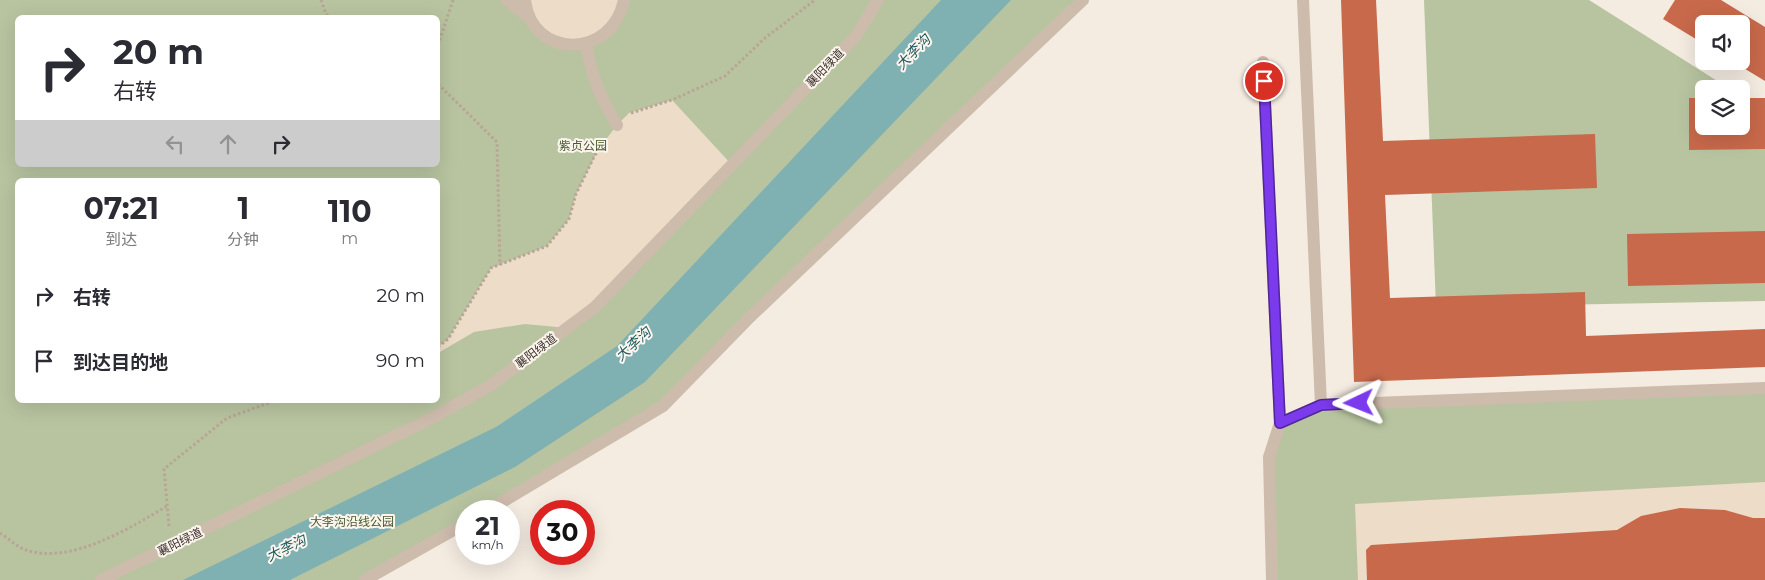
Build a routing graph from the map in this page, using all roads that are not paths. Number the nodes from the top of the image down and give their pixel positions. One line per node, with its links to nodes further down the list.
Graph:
1 (507, 0): 7 (street)
2 (525, 0): 7 (street)
3 (624, 0): 8 (street)
4 (878, 0): 16 (street, 襄阳绿道)
5 (1083, 0): 14 (street)
6 (1303, 0): 12 (street)
7 (530, 18): 8 (street)
8 (586, 44): 10 (street)
9 (1263, 62): 13 (street)
10 (617, 125)
11 (1765, 388): 12 (street)
12 (1321, 405): 13 (street)
13 (1280, 423): 18 (street)
14 (505, 500)
15 (455, 530): 17 (street)
16 (101, 580)
17 (365, 580)
18 (1272, 580)

